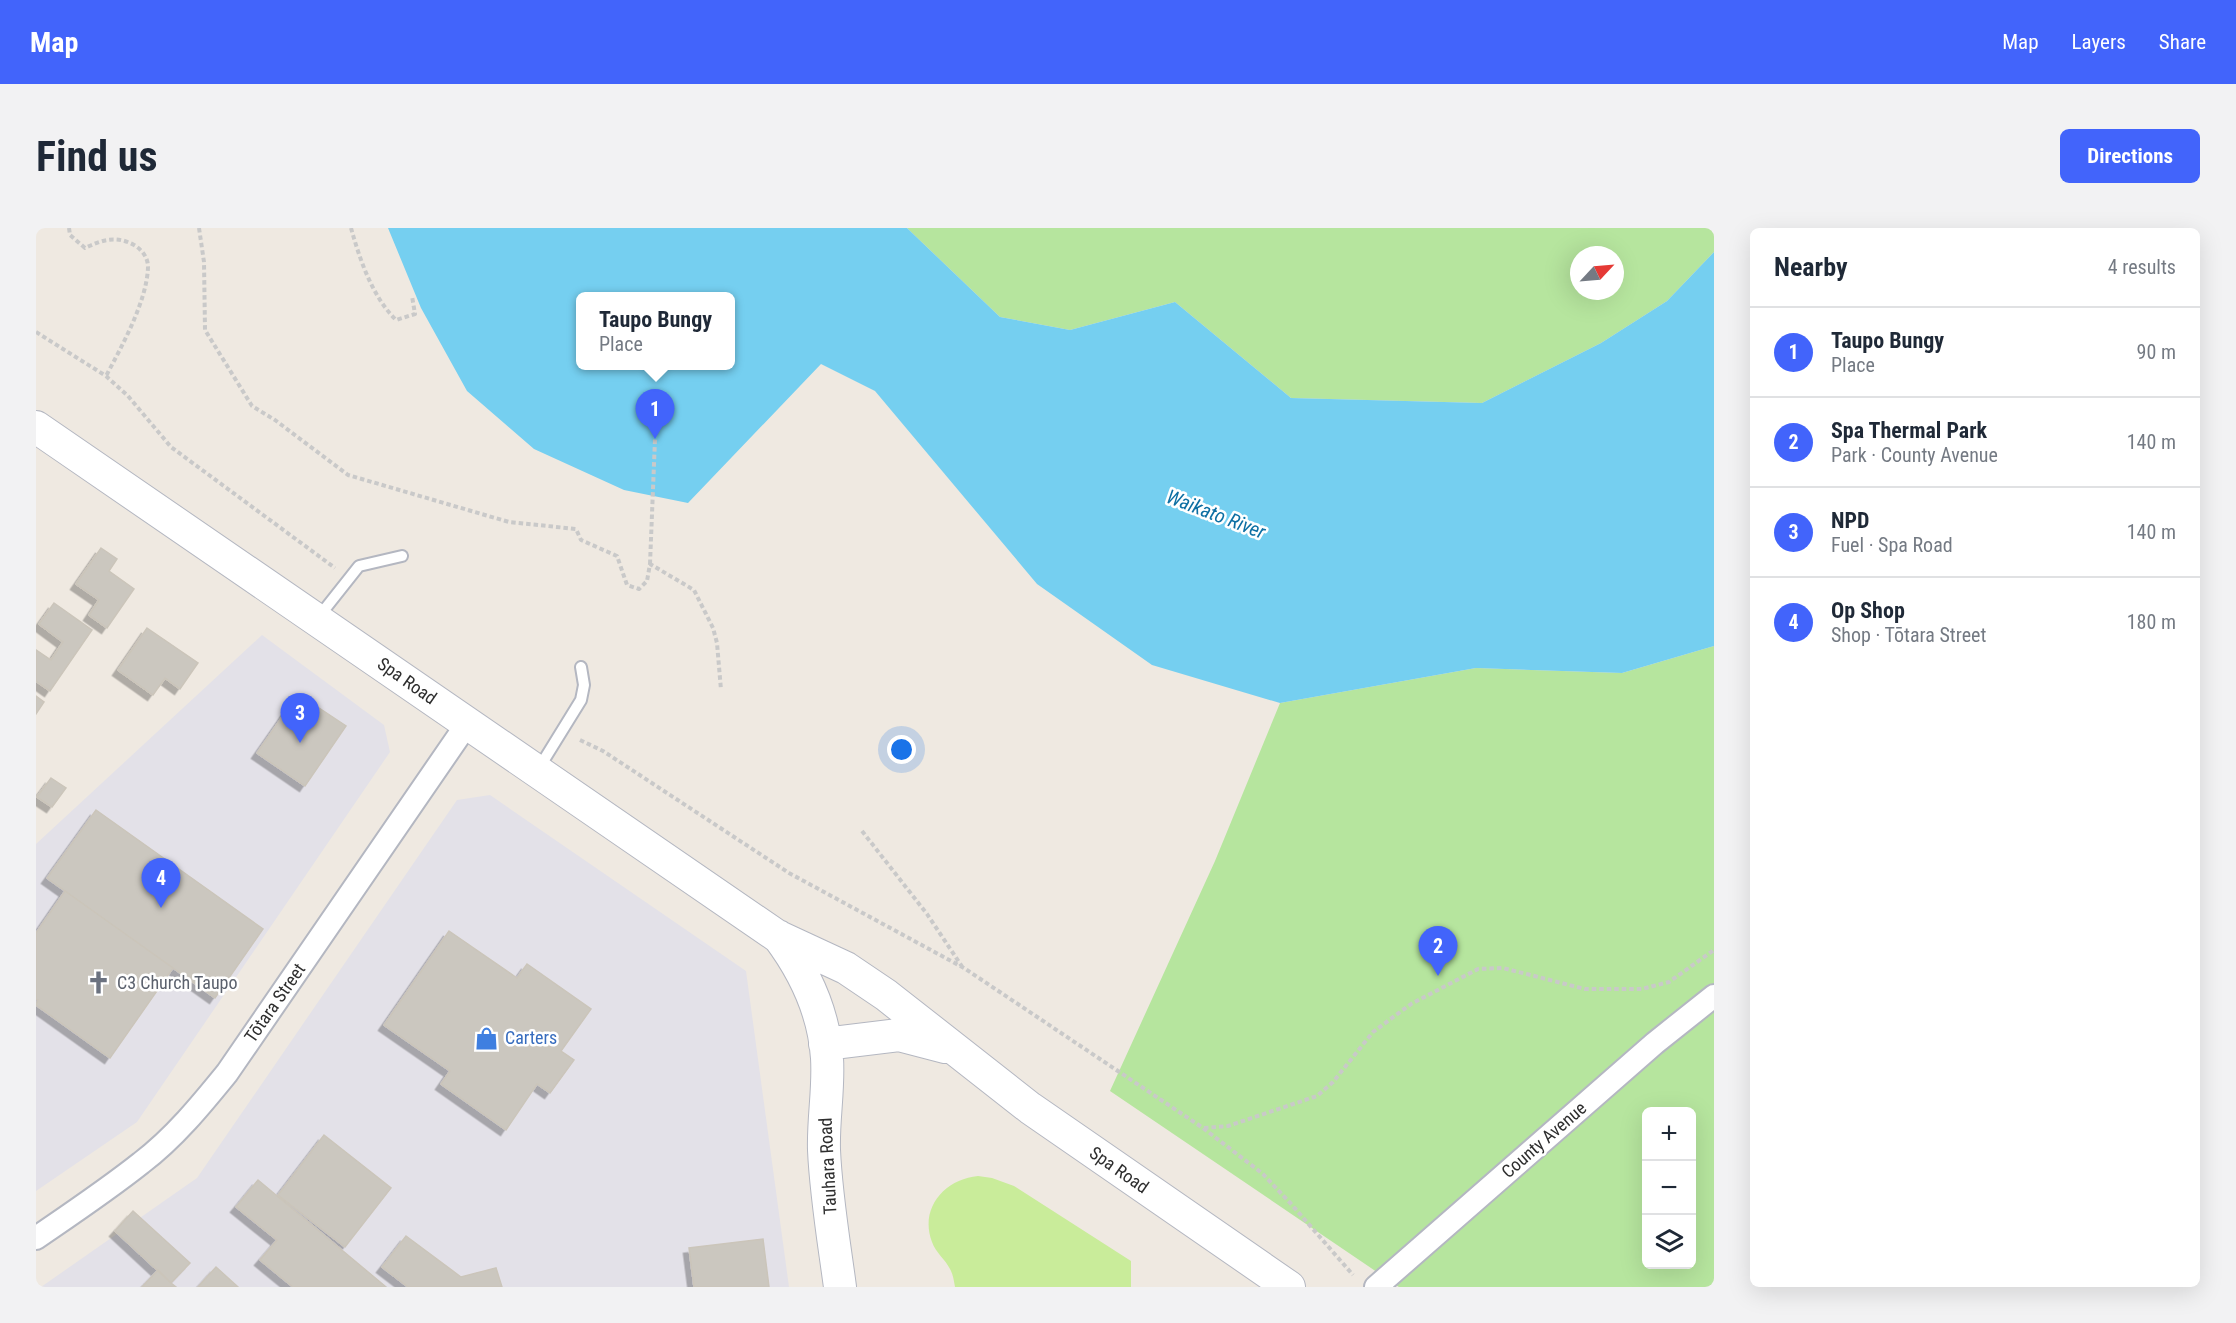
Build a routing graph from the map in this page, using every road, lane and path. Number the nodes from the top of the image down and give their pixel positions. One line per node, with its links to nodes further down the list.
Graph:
1 (69, 228): 6 (path)
2 (199, 228): 10 (path)
3 (351, 228): 4 (path)
4 (412, 296)
5 (36, 332): 6 (path)
6 (106, 375): 11 (path)
7 (36, 427): 12 (main road, Spa Road)
8 (655, 439): 10 (path)
9 (402, 556): 12 (lane)
10 (650, 564): 14 (path)
11 (336, 568)
12 (317, 619): 15 (main road, Spa Road)
13 (580, 667): 17 (lane)
14 (721, 690)
15 (467, 724): 17 (main road, Spa Road); 26 (street, Tōtara Street)
16 (582, 740): 21 (path)
17 (537, 772): 19 (main road, Spa Road)
18 (862, 831): 21 (path)
19 (777, 936): 23 (main road, Spa Road); 24 (main road, Spa Road)
20 (1714, 950): 25 (path)
21 (963, 968): 25 (path)
22 (1714, 996): 27 (street, County Avenue)
23 (825, 1044): 24 (main road, Spa Road); 28 (main road, Tauhara Road)
24 (953, 1049): 29 (main road, Spa Road)
25 (1203, 1128): 27 (path)
26 (36, 1238)
27 (1366, 1284)
28 (840, 1287)
29 (1289, 1287)

